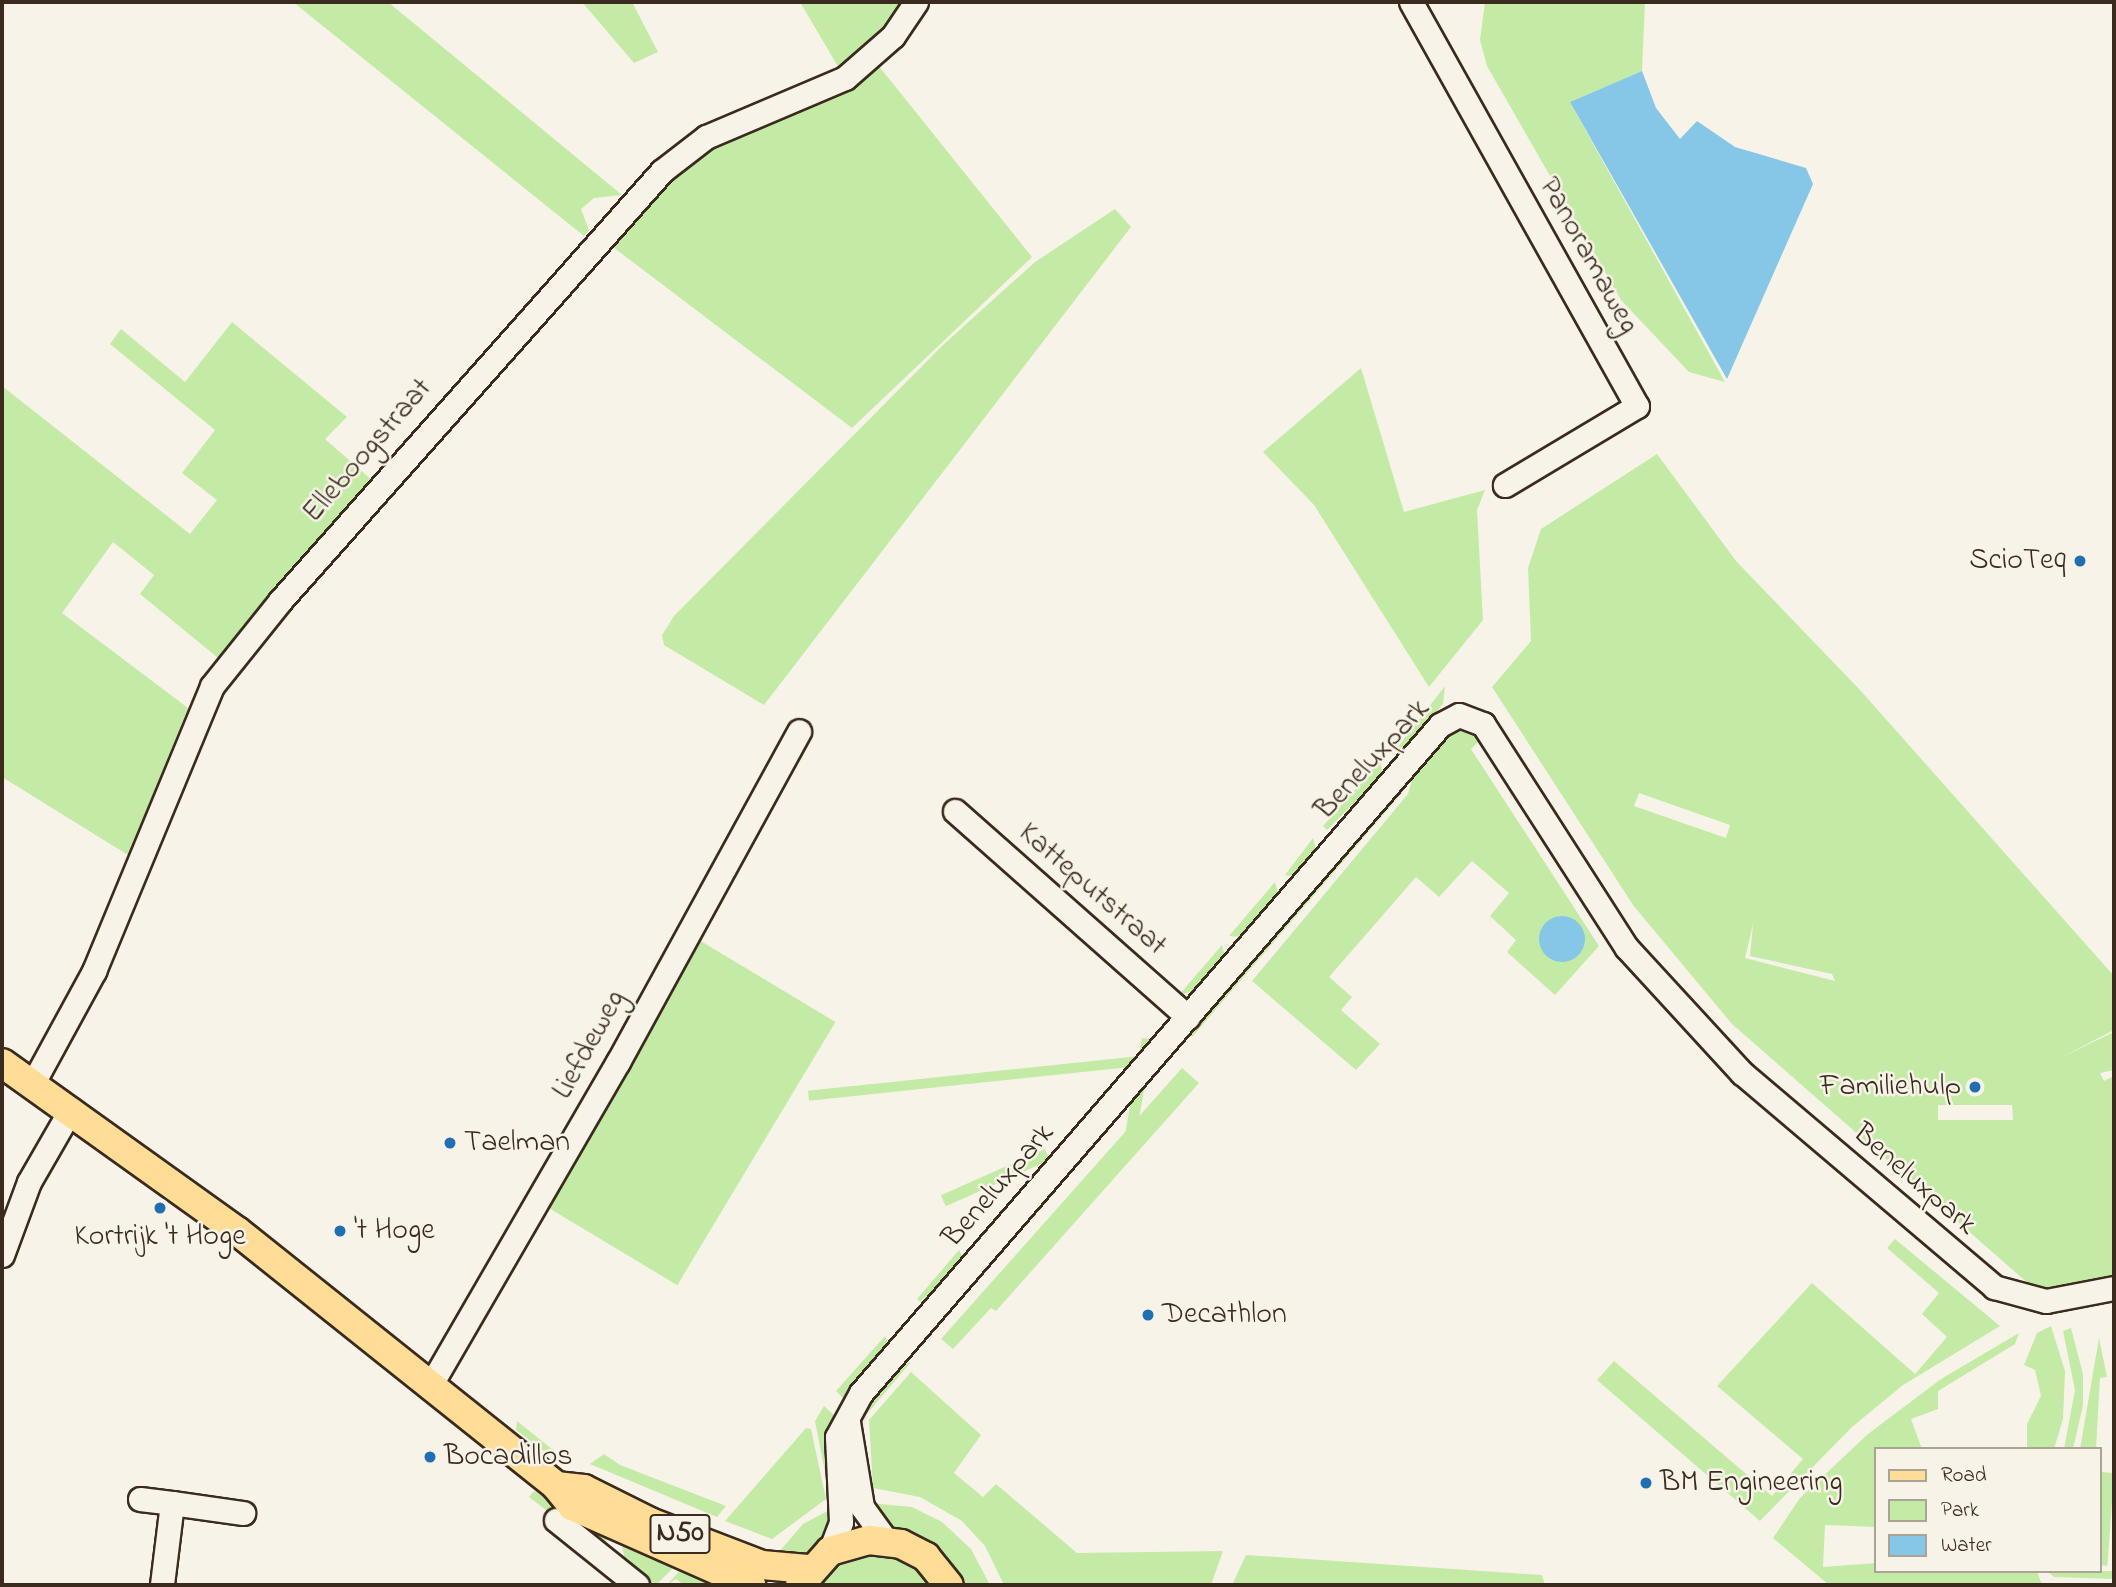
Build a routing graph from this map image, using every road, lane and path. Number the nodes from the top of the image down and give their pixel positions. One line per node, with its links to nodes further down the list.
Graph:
1 (916, 2): 8 (street, Elleboogstraat)
2 (1411, 2): 3 (street, Panoramaweg)
3 (1505, 485)
4 (799, 731): 12 (street, Liefdeweg)
5 (955, 811): 6 (street, Katteputstraat)
6 (1188, 1017): 11 (street, Beneluxpark); 13 (street, Beneluxpark)
7 (2, 1063): 8 (main road, N50)
8 (33, 1083): 9 (main road, N50)
9 (71, 1109): 10 (street); 12 (main road, N50)
10 (2, 1255)
11 (2114, 1289)
12 (430, 1386): 14 (main road, N50)
13 (848, 1419): 19 (street); 20 (street, Beneluxpark)
14 (556, 1486): 21 (main road, N50); 24 (main road, N50)
15 (140, 1499): 16 (street)
16 (172, 1503): 17 (street); 22 (street)
17 (243, 1513)
18 (556, 1520): 23 (street)
19 (886, 1540): 20 (main road, N50); 25 (main road)
20 (830, 1551): 21 (main road, N50)
21 (804, 1577)
22 (162, 1585)
23 (637, 1585)
24 (751, 1585)
25 (948, 1585)

